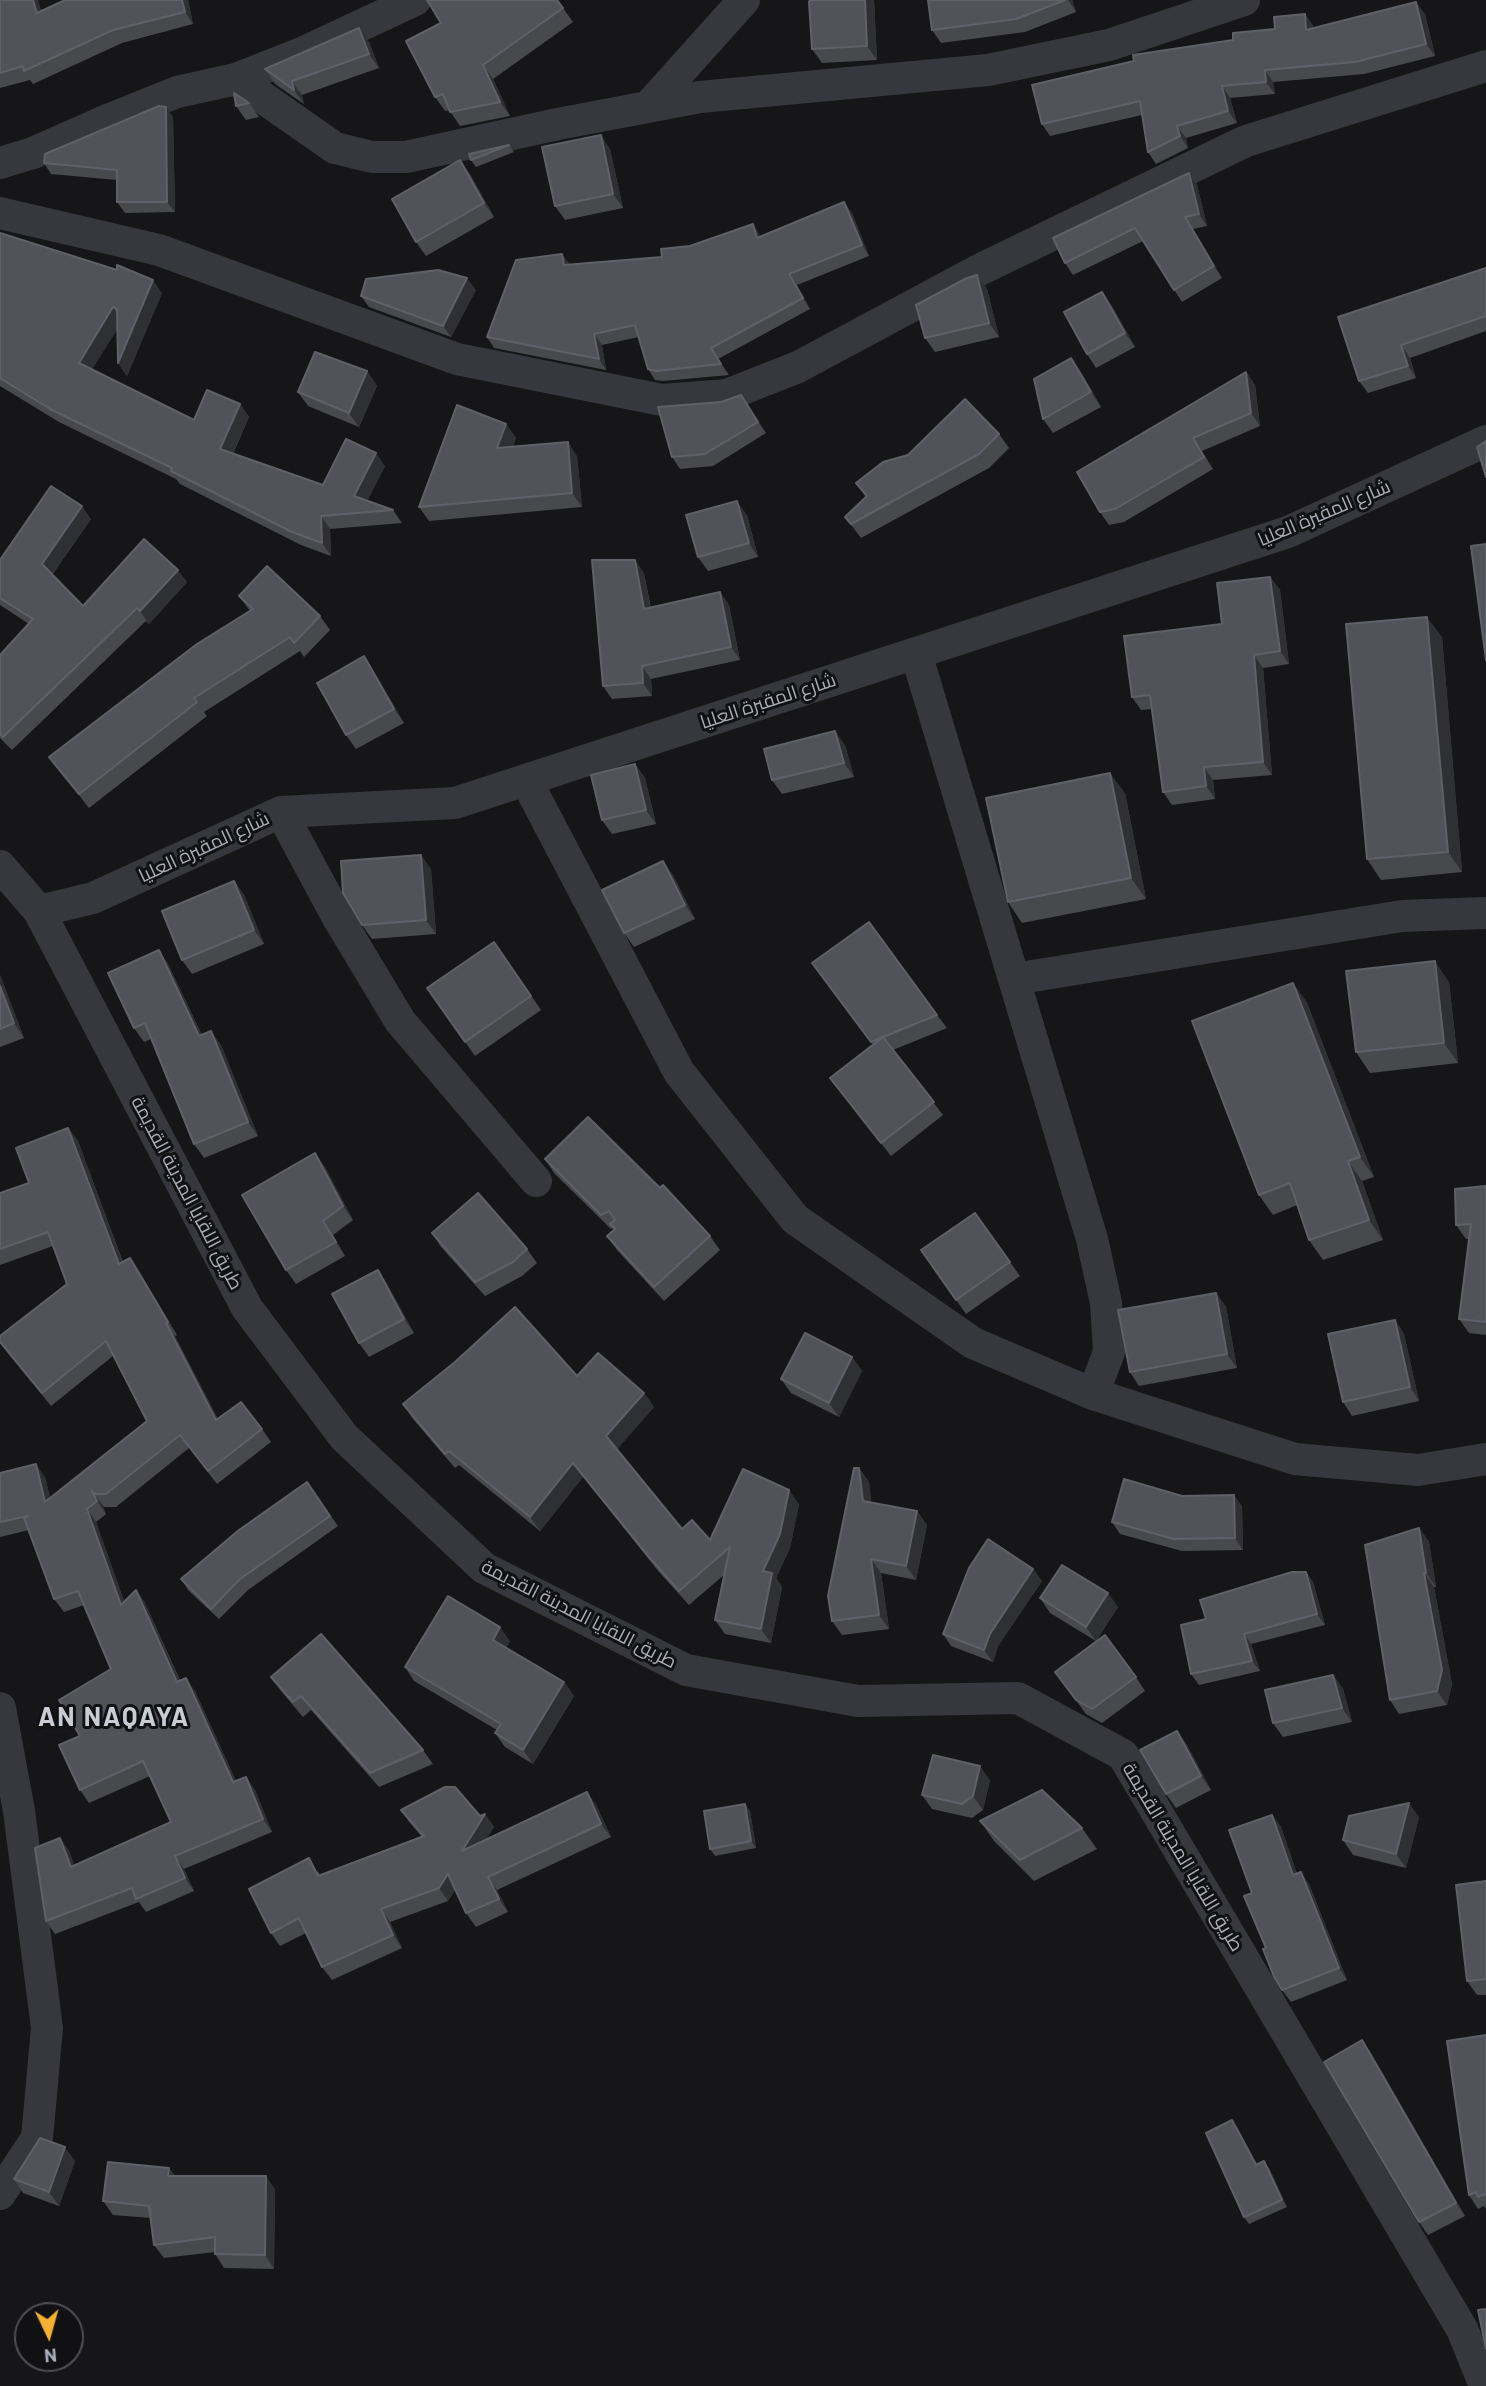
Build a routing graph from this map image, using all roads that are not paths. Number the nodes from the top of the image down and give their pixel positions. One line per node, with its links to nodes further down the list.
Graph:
1 (415, 0): 5 (street)
2 (744, 0): 6 (street)
3 (1244, 0): 6 (street)
4 (1486, 66): 8 (street)
5 (236, 79): 6 (street); 7 (street)
6 (648, 107)
7 (0, 163)
8 (0, 213)
9 (1486, 442): 10 (street, شارع المقبرة العليا)
10 (916, 653): 11 (street, شارع المقبرة العليا); 16 (street)
11 (526, 780): 12 (street, شارع المقبرة العليا); 18 (street)
12 (281, 812): 14 (street, شارع المقبرة العليا); 17 (street)
13 (0, 866): 14 (street, طريق اللقايا المدينة القديمة)
14 (39, 911): 22 (street, طريق اللقايا المدينة القديمة)
15 (1486, 913): 16 (street)
16 (1014, 979): 18 (street)
17 (536, 1181)
18 (1093, 1394): 19 (street)
19 (1486, 1459)
20 (0, 1708): 21 (street)
21 (0, 2194)
22 (1485, 2386)

